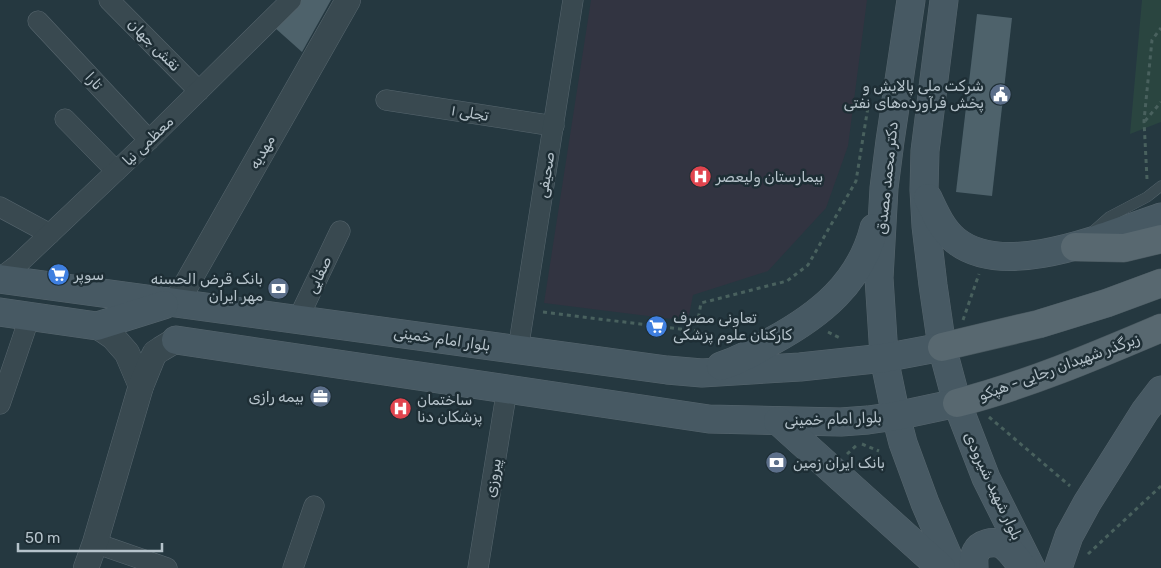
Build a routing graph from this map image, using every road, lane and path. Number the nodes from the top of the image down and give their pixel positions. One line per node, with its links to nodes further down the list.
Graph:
1 (109, 0): 9 (street, نقش جهان)
2 (348, 0): 30 (street, مهدیه)
3 (573, 0): 15 (street, صحیفی)
4 (911, 0): 19 (main road, دکتر محمد مصدق)
5 (944, 0): 20 (main road)
6 (282, 3): 9 (street, معظمی نیا)
7 (38, 21): 16 (street, تارا)
8 (1161, 28): 14 (path)
9 (199, 91): 16 (street, معظمی نیا)
10 (386, 100): 15 (street, تجلی ١)
11 (1161, 102): 14 (path)
12 (868, 107): 31 (path)
13 (65, 119): 17 (street)
14 (1144, 121): 22 (path)
15 (554, 126): 31 (street, صحیفی)
16 (149, 140): 17 (street, معظمی نیا)
17 (116, 171): 24 (street, معظمی نیا)
18 (1161, 186): 22 (lane)
19 (884, 188): 20 (main road); 43 (main road, دکتر محمد مصدق); 44 (main road)
20 (924, 190): 26 (main road); 41 (main road)
21 (0, 207): 24 (street)
22 (1154, 207): 26 (main road)
23 (340, 231): 34 (street, صفایی)
24 (50, 234): 28 (street, معظمی نیا)
25 (1161, 239): 26 (main road)
26 (1075, 247)
27 (981, 266): 35 (path)
28 (0, 278): 30 (main road, بلوار امام خمینی)
29 (1161, 283): 41 (main road)
30 (174, 302): 34 (main road, بلوار امام خمینی); 36 (main road)
31 (525, 310): 42 (street, صحیفی)
32 (0, 312): 33 (main road)
33 (30, 316): 36 (main road); 49 (street)
34 (298, 320): 42 (main road, بلوار امام خمینی)
35 (961, 325)
36 (97, 326): 45 (street)
37 (1161, 328): 48 (main road, زیرگذر شهیدان رجایی - هپکو)
38 (820, 329): 40 (path)
39 (176, 340): 45 (street); 46 (main road, بلوار امام خمینی)
40 (844, 340)
41 (942, 347): 43 (main road, بلوار امام خمینی); 48 (main road, بلوار شهید شیرودی)
42 (518, 350): 44 (main road, بلوار امام خمینی)
43 (884, 358): 44 (main road, بلوار امام خمینی); 51 (main road, دکتر محمد مصدق)
44 (702, 373)
45 (141, 386): 58 (street)
46 (507, 389): 52 (main road, بلوار امام خمینی); 63 (street, پیروزی)
47 (1161, 390): 69 (main road)
48 (957, 403): 51 (main road, بلوار امام خمینی); 68 (main road, بلوار شهید شیرودی)
49 (0, 404)
50 (987, 415): 56 (path)
51 (896, 416): 52 (main road, بلوار امام خمینی); 65 (main road)
52 (778, 421): 64 (main road)
53 (859, 443): 54 (path)
54 (879, 451)
55 (1161, 486): 59 (path)
56 (1077, 492)
57 (314, 506): 62 (street)
58 (95, 543): 60 (street); 61 (street)
59 (1086, 556)
60 (86, 568)
61 (167, 568)
62 (293, 568)
63 (478, 568)
64 (941, 568)
65 (953, 568)
66 (974, 568): 67 (main road)
67 (1023, 568)
68 (1032, 568)
69 (1058, 568)

